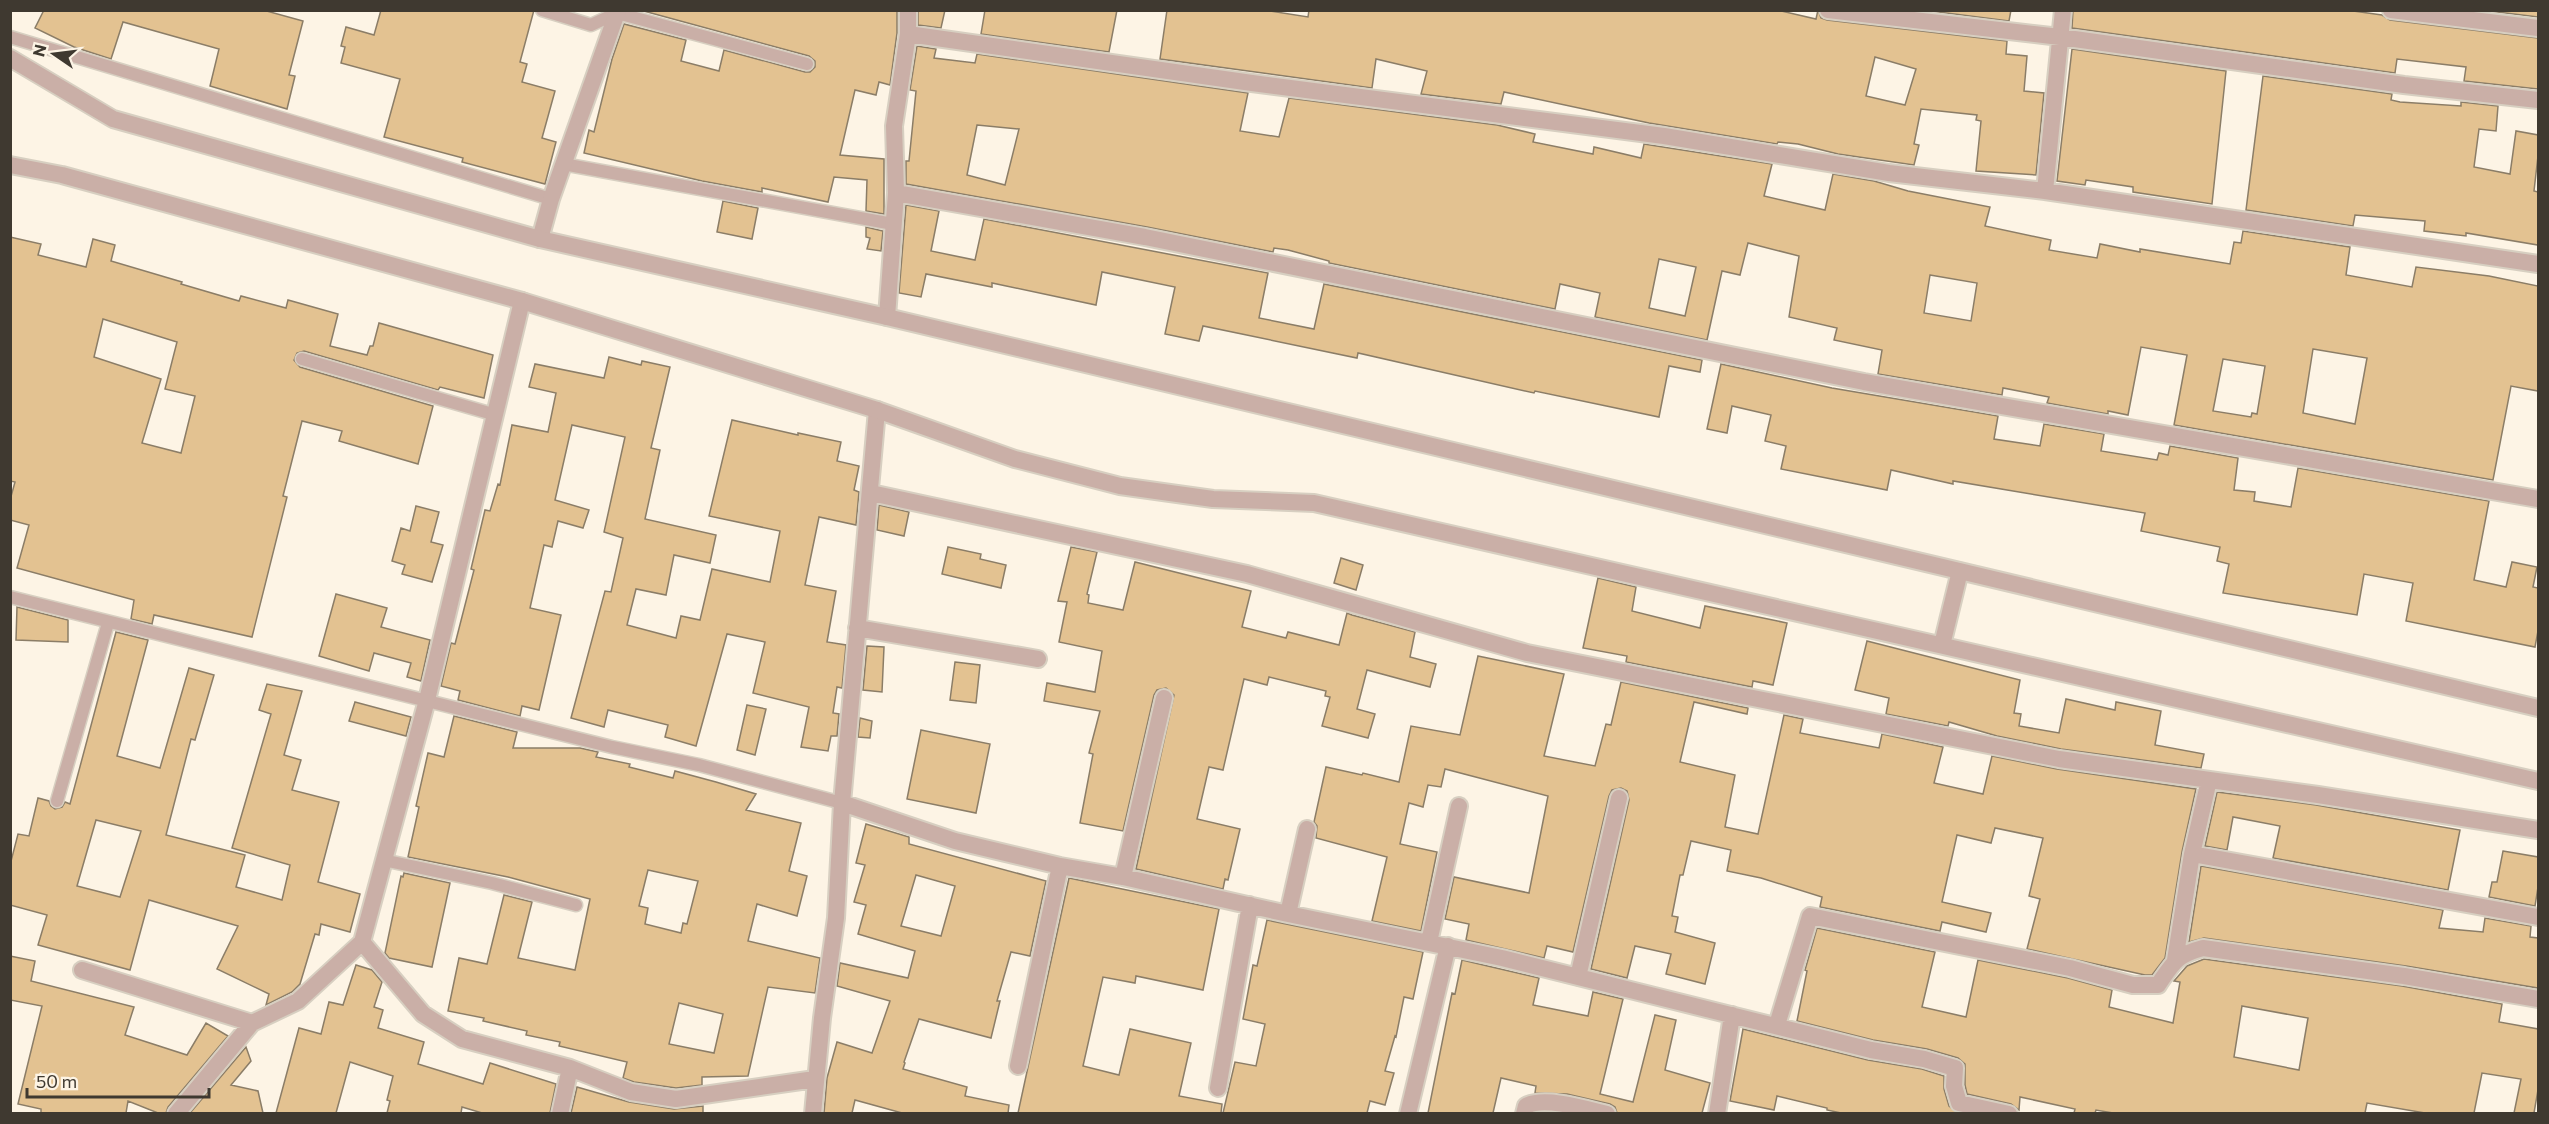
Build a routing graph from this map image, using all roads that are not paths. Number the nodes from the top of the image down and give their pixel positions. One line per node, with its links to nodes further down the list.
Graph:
1 (542, 10): 6 (lane)
2 (908, 10): 8 (street)
3 (1828, 10): 10 (street)
4 (2063, 10): 10 (street)
5 (2391, 10): 7 (street)
6 (617, 12): 12 (lane); 14 (street)
7 (2538, 28)
8 (908, 34): 16 (street); 17 (street)
9 (10, 37): 18 (lane)
10 (2060, 37): 13 (street); 16 (street)
11 (10, 58): 20 (street)
12 (807, 64)
13 (2538, 100)
14 (563, 164): 18 (street); 19 (lane)
15 (10, 165): 22 (street)
16 (2045, 191): 21 (street)
17 (896, 193): 19 (street); 28 (street)
18 (550, 200): 20 (street)
19 (893, 224): 23 (street)
20 (540, 239): 23 (street)
21 (2538, 264)
22 (522, 301): 25 (street); 26 (street)
23 (887, 317): 29 (street)
24 (302, 359): 26 (lane)
25 (877, 410): 27 (street); 33 (street)
26 (496, 415): 36 (street)
27 (871, 493): 32 (street); 38 (street)
28 (2538, 499)
29 (1960, 571): 33 (street); 37 (street)
30 (10, 597): 31 (lane)
31 (108, 622): 36 (lane); 41 (lane)
32 (857, 628): 34 (street); 42 (street)
33 (1942, 645): 39 (street)
34 (1038, 659)
35 (1164, 698): 49 (street)
36 (427, 700): 42 (lane); 47 (street)
37 (2538, 708)
38 (2209, 780): 45 (street); 46 (street)
39 (2538, 781)
40 (1619, 798): 59 (street)
41 (57, 801)
42 (842, 803): 48 (street); 66 (street)
43 (1459, 806): 55 (street)
44 (1307, 829): 52 (street)
45 (2538, 830)
46 (2192, 854): 53 (street); 57 (street)
47 (383, 860): 50 (lane); 54 (street)
48 (1060, 866): 49 (street); 64 (street)
49 (1122, 877): 51 (street)
50 (576, 904)
51 (1250, 905): 52 (street); 67 (street)
52 (1288, 914): 55 (street)
53 (2538, 917)
54 (362, 942): 62 (street); 65 (street)
55 (1429, 942): 56 (street)
56 (1448, 946): 59 (street); 71 (street)
57 (2175, 960): 60 (street); 63 (street)
58 (82, 970): 62 (street)
59 (1578, 977): 61 (street)
60 (2538, 999)
61 (1732, 1015): 63 (street); 74 (street)
62 (252, 1023): 68 (street)
63 (1777, 1025): 75 (street)
64 (1018, 1066)
65 (570, 1068): 66 (street); 69 (street)
66 (815, 1079): 70 (street)
67 (1218, 1088)
68 (176, 1113)
69 (560, 1113)
70 (813, 1113)
71 (1408, 1113)
72 (1524, 1113): 73 (street)
73 (1607, 1113)
74 (1717, 1113)
75 (2010, 1113)

